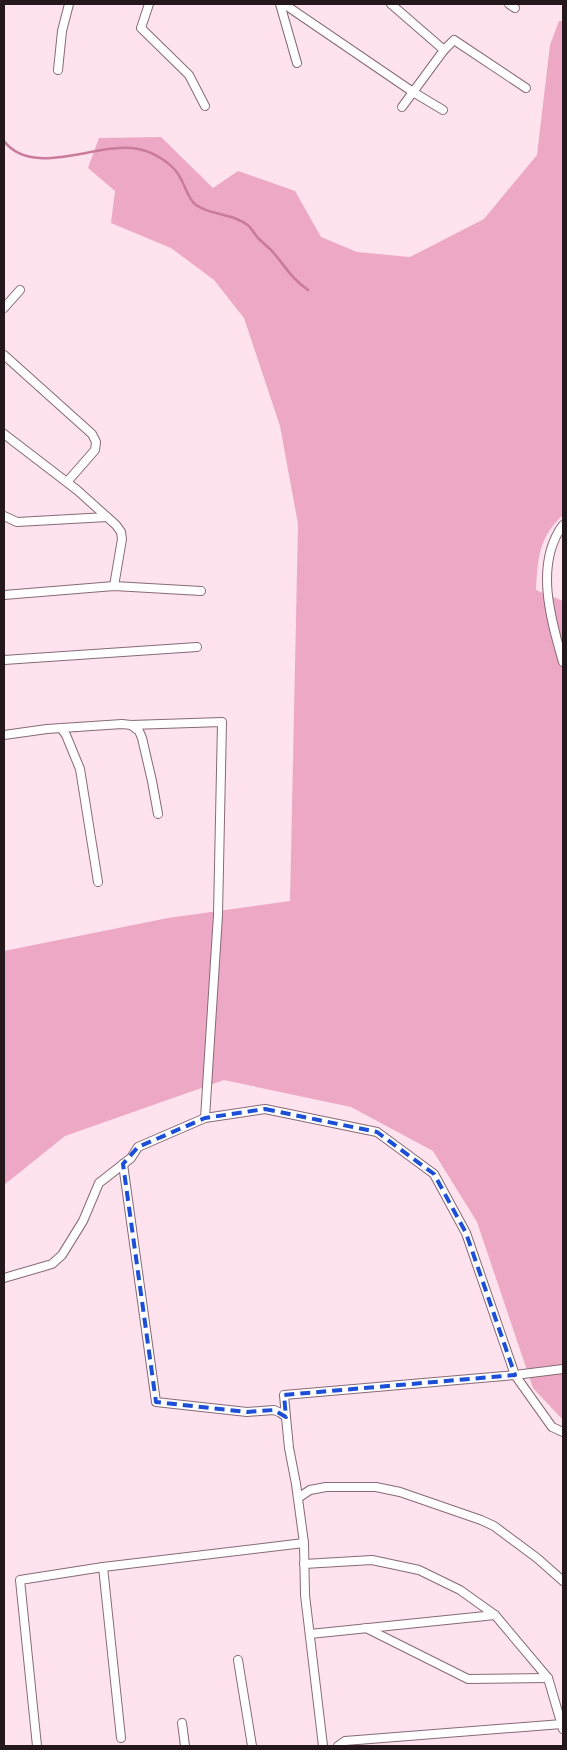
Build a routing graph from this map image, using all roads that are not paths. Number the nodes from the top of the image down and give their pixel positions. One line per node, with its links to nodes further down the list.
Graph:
1 (68, 4): 8 (street)
2 (149, 4): 11 (street)
3 (280, 4): 7 (street)
4 (284, 4): 10 (street)
5 (391, 4): 6 (street)
6 (444, 50): 9 (street); 10 (street)
7 (297, 63)
8 (58, 70)
9 (526, 88)
10 (413, 92): 12 (street); 13 (street)
11 (206, 106)
12 (402, 107)
13 (443, 110)
14 (20, 290): 15 (street)
15 (4, 308)
16 (4, 356): 18 (street)
17 (4, 434): 18 (street)
18 (67, 482): 20 (street)
19 (4, 516): 20 (street)
20 (107, 517): 22 (street)
21 (563, 525): 27 (street)
22 (114, 586): 23 (street); 24 (street)
23 (201, 590)
24 (4, 595)
25 (197, 647): 26 (street)
26 (4, 660)
27 (563, 662)
28 (131, 725): 29 (street); 31 (street); 33 (street)
29 (61, 728): 30 (street); 32 (street)
30 (4, 735)
31 (158, 814)
32 (98, 882)
33 (205, 1118): 34 (street); 37 (street)
34 (123, 1164): 35 (street); 38 (street)
35 (4, 1278)
36 (563, 1369): 37 (street)
37 (515, 1375): 38 (street); 39 (street)
38 (286, 1417): 40 (street)
39 (563, 1432)
40 (298, 1498): 41 (street); 44 (street)
41 (304, 1543): 42 (street); 43 (street)
42 (304, 1564): 45 (street); 47 (street)
43 (103, 1567): 52 (street); 53 (street)
44 (563, 1581)
45 (495, 1615): 46 (street); 49 (street)
46 (366, 1628): 47 (street); 49 (street)
47 (310, 1634): 56 (street)
48 (238, 1660): 55 (street)
49 (548, 1678): 51 (street)
50 (182, 1723): 54 (street)
51 (563, 1727): 57 (street)
52 (121, 1738)
53 (37, 1746)
54 (185, 1746)
55 (252, 1746)
56 (323, 1746)
57 (338, 1746)

